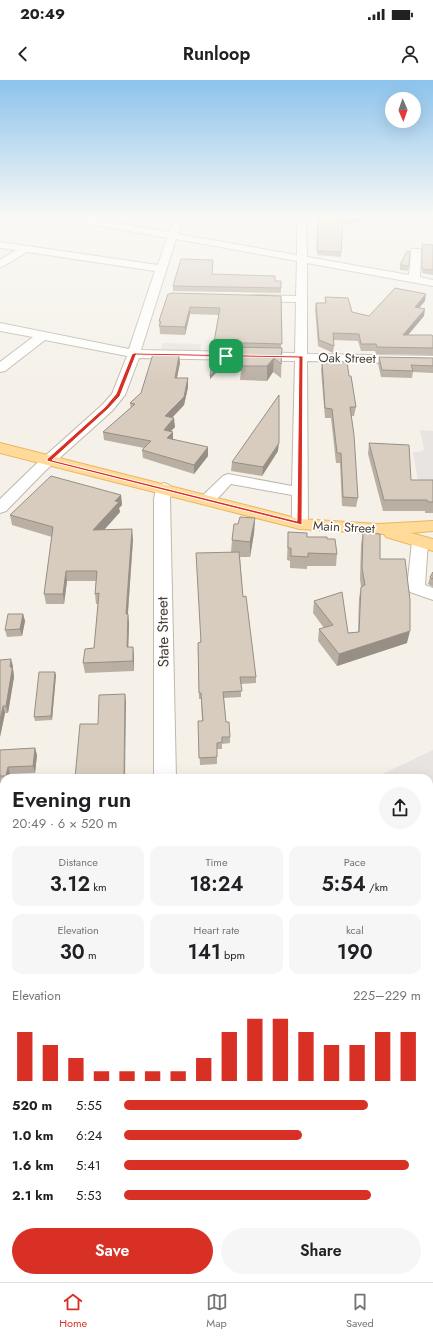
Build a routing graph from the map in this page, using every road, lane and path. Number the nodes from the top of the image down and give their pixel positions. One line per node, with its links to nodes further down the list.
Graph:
1 (161, 271): 11 (street)
2 (302, 271): 8 (street)
3 (364, 271): 5 (street)
4 (415, 271): 5 (street)
5 (414, 280): 6 (street)
6 (433, 283)
7 (239, 298): 8 (street)
8 (302, 299): 12 (street)
9 (0, 327): 10 (street, Oak Street)
10 (44, 335): 11 (street, Oak Street); 14 (street)
11 (134, 354): 12 (street, Oak Street); 16 (street)
12 (301, 357): 13 (street, Oak Street); 18 (street)
13 (433, 360)
14 (0, 368)
15 (0, 448): 16 (main road, Main Street)
16 (48, 460): 17 (main road, Main Street); 20 (street)
17 (164, 488): 19 (main road, Main Street); 26 (street, State Street)
18 (301, 492): 19 (street); 21 (street)
19 (206, 500): 21 (main road, Main Street)
20 (0, 508)
21 (300, 524): 23 (main road, Main Street)
22 (433, 526): 23 (main road, Main Street)
23 (380, 529): 24 (main road)
24 (426, 543): 25 (street)
25 (433, 594)
26 (165, 774)

